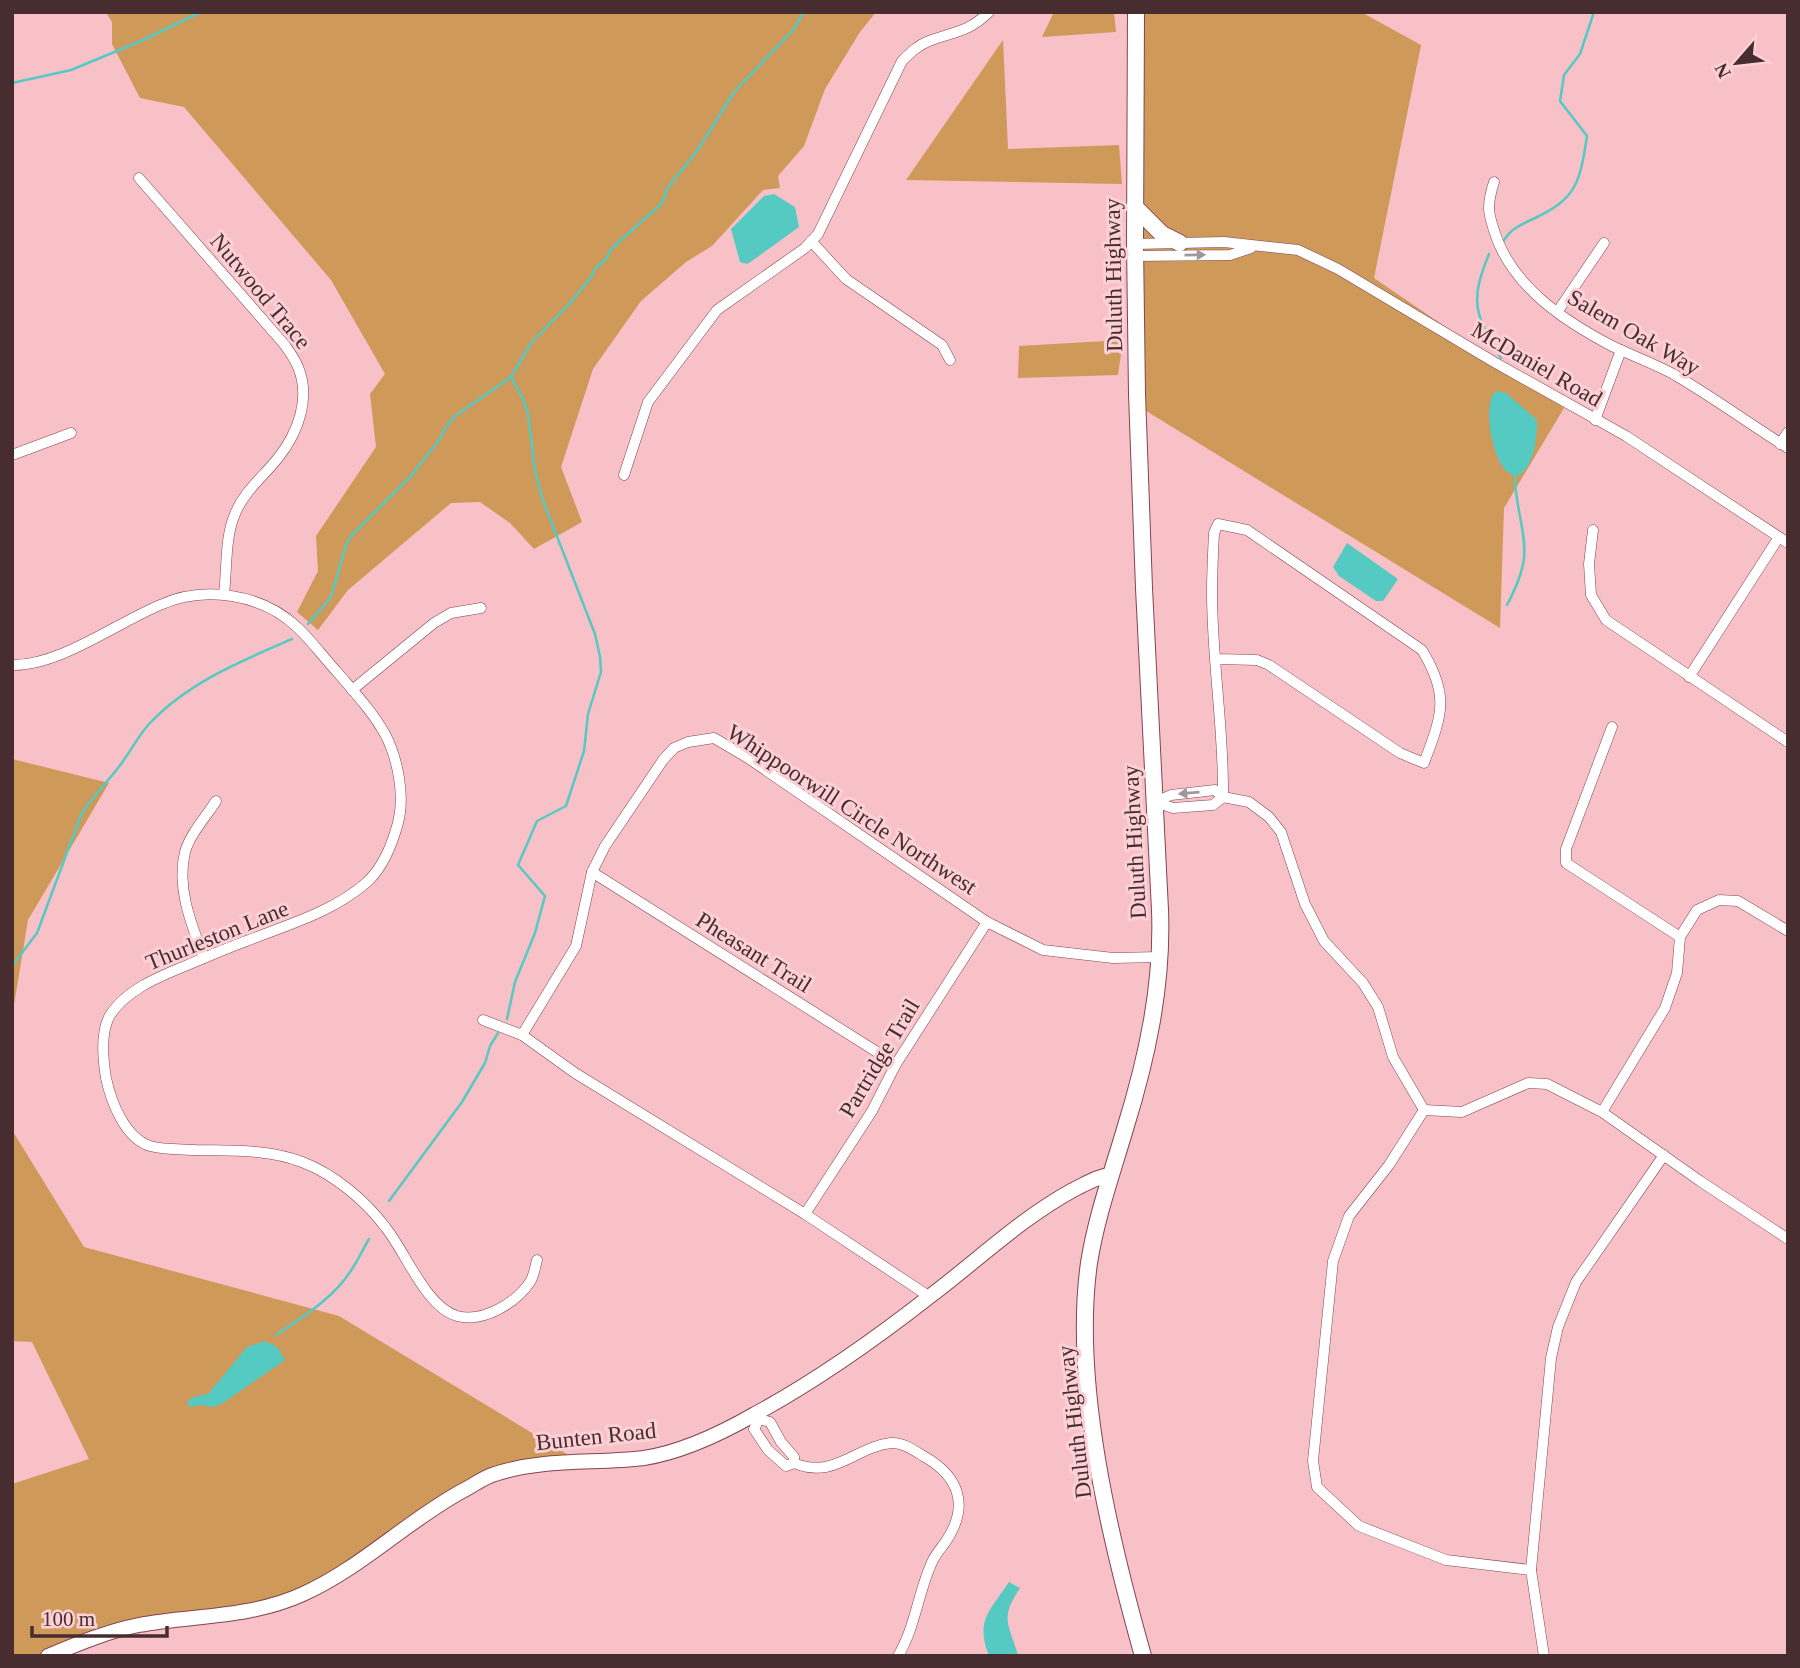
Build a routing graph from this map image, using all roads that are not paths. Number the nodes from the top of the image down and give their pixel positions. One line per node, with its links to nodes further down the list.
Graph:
1 (989, 12): 6 (street)
2 (1136, 12): 5 (main road, Duluth Highway)
3 (139, 178): 22 (street, Nutwood Trace)
4 (1494, 182): 11 (street, Salem Oak Way)
5 (1135, 207): 7 (main road); 10 (main road, Duluth Highway)
6 (811, 241): 13 (street); 19 (street)
7 (1180, 243): 9 (street, McDaniel Road); 10 (street, McDaniel Road)
8 (1604, 243): 11 (street)
9 (1254, 246): 10 (street, McDaniel Road, one-way to 9); 14 (street, McDaniel Road)
10 (1135, 250): 32 (main road, Duluth Highway)
11 (1558, 311): 12 (street, Salem Oak Way)
12 (1621, 350): 14 (street); 17 (street, Salem Oak Way)
13 (950, 360)
14 (1595, 420): 21 (street, McDaniel Road)
15 (1788, 432): 17 (street)
16 (71, 433): 18 (street)
17 (1784, 446)
18 (12, 455)
19 (624, 475)
20 (1592, 530): 26 (street)
21 (1784, 540): 26 (street)
22 (224, 594): 25 (street, Thurleston Lane); 27 (street, Thurleston Lane)
23 (481, 608): 27 (street)
24 (1216, 659): 24 (street); 30 (street)
25 (12, 665)
26 (1689, 677): 29 (street)
27 (352, 690): 38 (street, Thurleston Lane)
28 (1612, 727): 36 (street)
29 (1788, 742)
30 (1223, 797): 32 (street); 42 (street)
31 (216, 801): 38 (street)
32 (1155, 802): 37 (main road, Duluth Highway)
33 (592, 872): 34 (street, Whippoorwill Circle Northwest); 40 (street, Whippoorwill Circle Northwest); 41 (street, Pheasant Trail)
34 (987, 922): 37 (street, Whippoorwill Circle Northwest); 41 (street, Partridge Trail)
35 (1788, 931): 36 (street)
36 (1680, 937): 43 (street)
37 (1160, 957): 45 (main road, Duluth Highway)
38 (204, 958): 48 (street, Thurleston Lane)
39 (483, 1020): 40 (street)
40 (522, 1035): 46 (street)
41 (896, 1064): 46 (street, Partridge Trail)
42 (1424, 1110): 43 (street); 54 (street)
43 (1602, 1112): 44 (street)
44 (1664, 1155): 47 (street); 54 (street)
45 (1111, 1175): 49 (street, Bunten Road); 58 (main road, Duluth Highway)
46 (804, 1214): 49 (street)
47 (1788, 1239)
48 (537, 1260)
49 (930, 1297): 50 (street, Bunten Road)
50 (757, 1416): 51 (street); 52 (street); 55 (street, Bunten Road)
51 (784, 1446): 52 (street); 53 (street)
52 (774, 1455): 53 (street)
53 (794, 1462): 57 (street)
54 (1531, 1570): 59 (street)
55 (81, 1649): 56 (street, Bunten Road)
56 (48, 1656)
57 (898, 1656)
58 (1143, 1656)
59 (1544, 1656)

